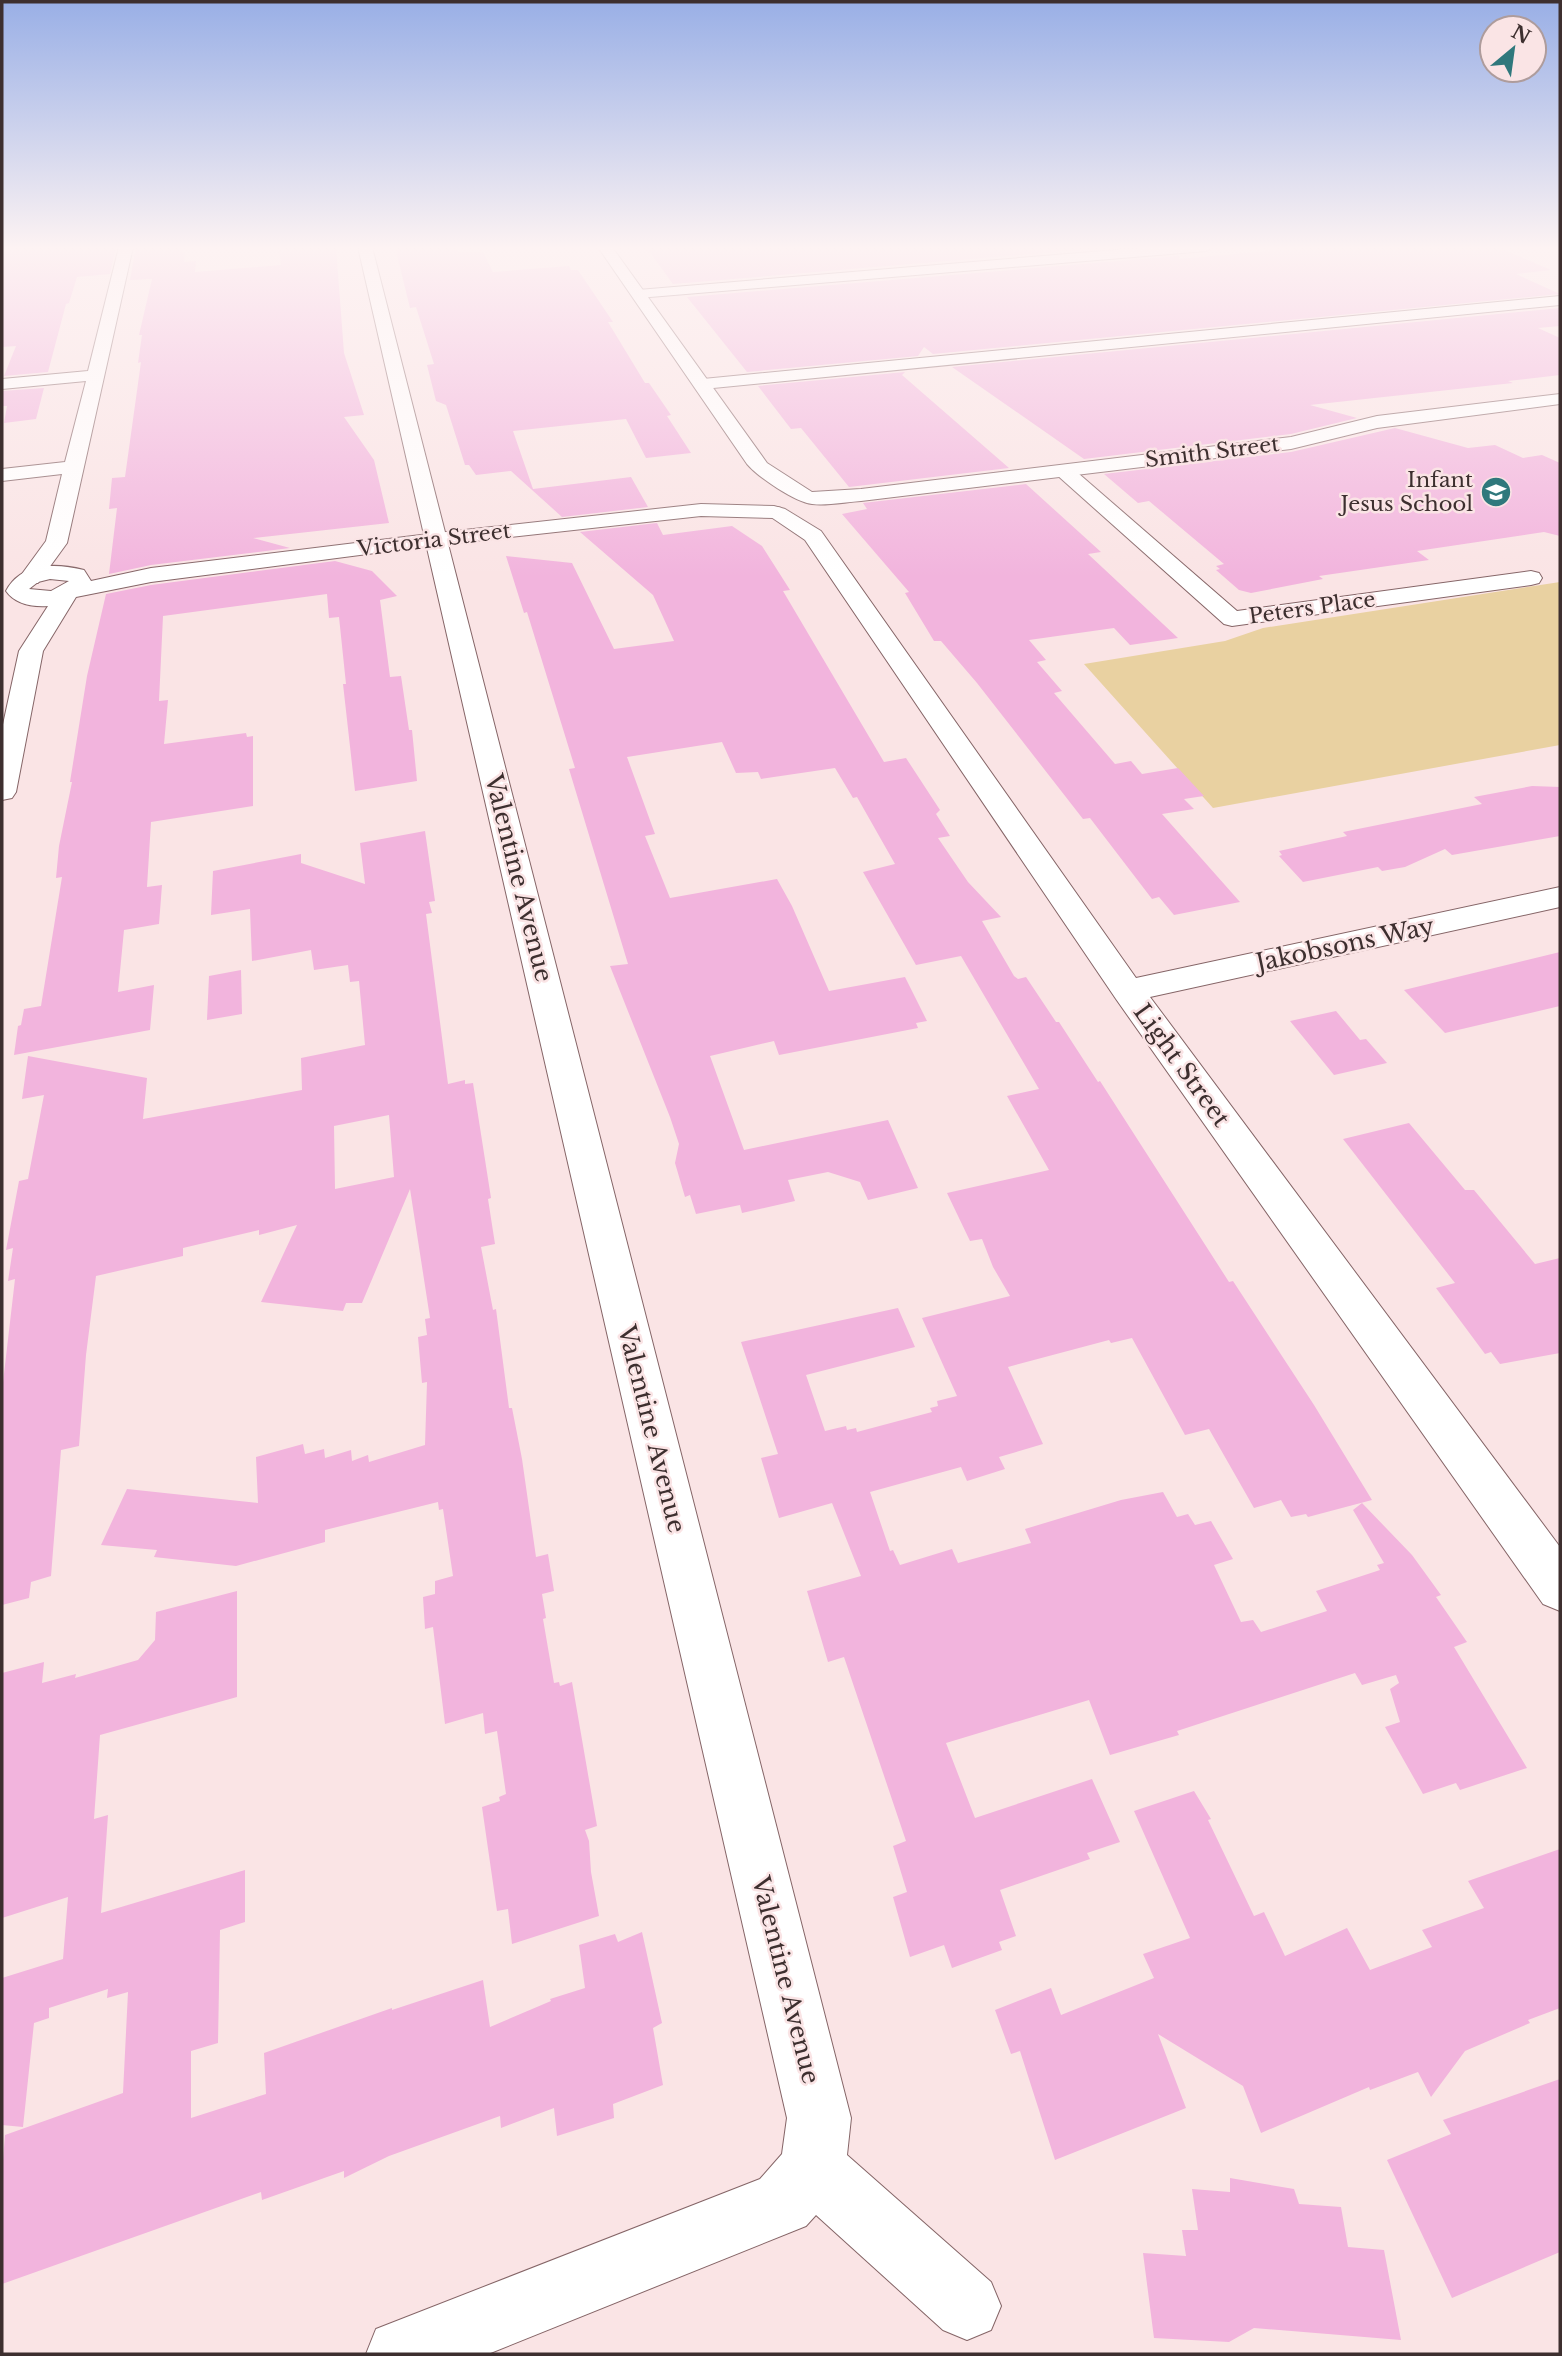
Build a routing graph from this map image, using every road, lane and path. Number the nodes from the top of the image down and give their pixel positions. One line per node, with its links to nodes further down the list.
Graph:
1 (100, 357): 5 (street)
2 (392, 357): 15 (street, Valentine Avenue)
3 (683, 357): 7 (street, Light Street)
4 (979, 357): 7 (street)
5 (96, 375): 6 (street); 9 (street)
6 (2, 383)
7 (703, 384): 10 (street, Light Street)
8 (1560, 399): 11 (street, Smith Street)
9 (74, 467): 12 (street); 16 (street)
10 (760, 467): 13 (street, Light Street); 14 (street, Light Street)
11 (1064, 471): 14 (street, Smith Street); 17 (street, Peters Place)
12 (2, 475)
13 (771, 506): 14 (street, Light Street); 14 (street, Smith Street); 15 (street, Victoria Street)
14 (810, 510): 24 (street, Light Street)
15 (437, 539): 18 (street, Victoria Street); 26 (street, Valentine Avenue)
16 (56, 543): 18 (street); 19 (street)
17 (1531, 578)
18 (71, 584): 19 (street, Victoria Street); 20 (street)
19 (17, 590): 20 (street)
20 (30, 651): 21 (street)
21 (6, 750): 22 (street)
22 (2, 792)
23 (1559, 900): 24 (street, Jakobsons Way)
24 (1128, 990): 25 (street, Light Street)
25 (1560, 1587)
26 (813, 2168): 27 (street); 28 (street)
27 (967, 2306)
28 (401, 2354)

